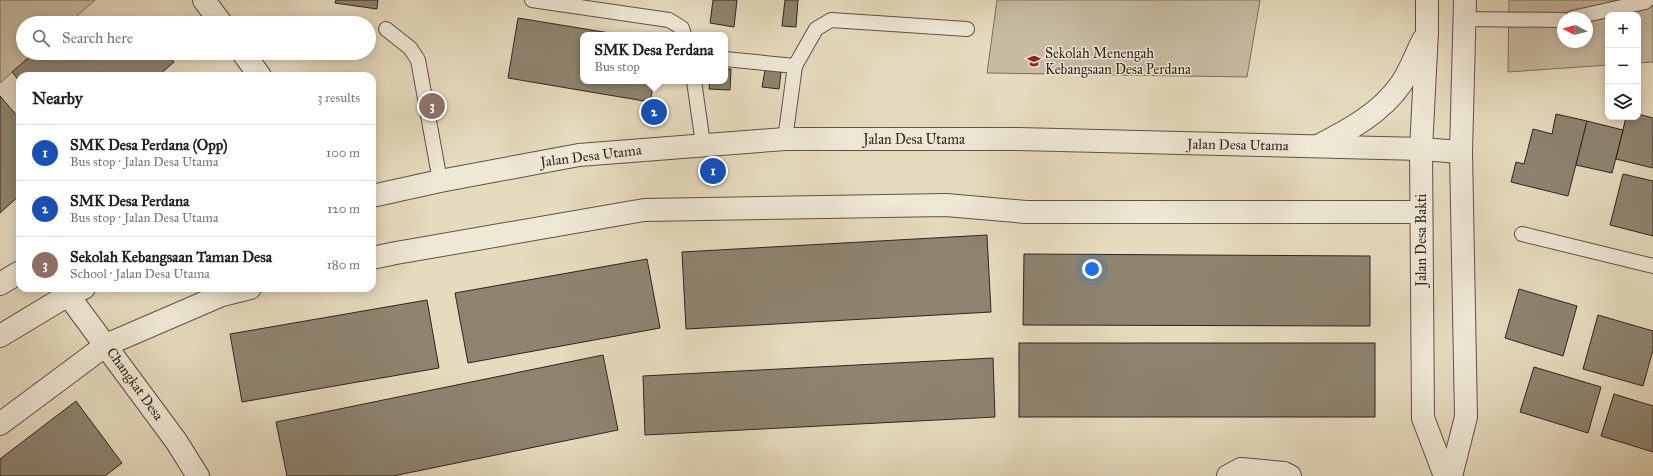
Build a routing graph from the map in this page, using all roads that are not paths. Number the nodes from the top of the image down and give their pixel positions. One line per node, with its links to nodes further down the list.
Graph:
1 (204, 0): 7 (street)
2 (532, 0): 11 (lane)
3 (1426, 0): 12 (street, Jalan Desa Bakti)
4 (1647, 0): 6 (lane)
5 (1464, 9): 8 (lane); 22 (street)
6 (1593, 13)
7 (216, 16)
8 (1557, 19)
9 (386, 29): 23 (lane)
10 (967, 29): 15 (lane)
11 (683, 32)
12 (1427, 32): 20 (street); 21 (street, Jalan Desa Bakti)
13 (728, 59): 15 (lane)
14 (248, 60): 16 (street)
15 (796, 66): 18 (lane)
16 (257, 72)
17 (694, 84): 19 (lane)
18 (785, 139): 19 (street, Jalan Desa Utama); 20 (street, Jalan Desa Utama)
19 (703, 144): 23 (street, Jalan Desa Utama)
20 (1318, 146): 21 (street, Jalan Desa Utama)
21 (1421, 149): 22 (street, Jalan Desa Utama); 25 (street, Jalan Desa Bakti)
22 (1460, 152): 41 (street)
23 (440, 181): 24 (street, Jalan Desa Utama)
24 (376, 195)
25 (1421, 212): 27 (street); 40 (street, Jalan Desa Bakti)
26 (1522, 234): 28 (lane)
27 (376, 257)
28 (1653, 266)
29 (16, 274): 30 (street)
30 (0, 284)
31 (74, 292): 34 (street)
32 (77, 292): 35 (street, Changkat Desa)
33 (234, 292): 35 (street)
34 (0, 336)
35 (106, 345): 36 (street); 37 (street, Changkat Desa)
36 (0, 424)
37 (198, 476)
38 (1228, 476): 39 (street)
39 (1290, 476)
40 (1445, 476)
41 (1451, 476)

